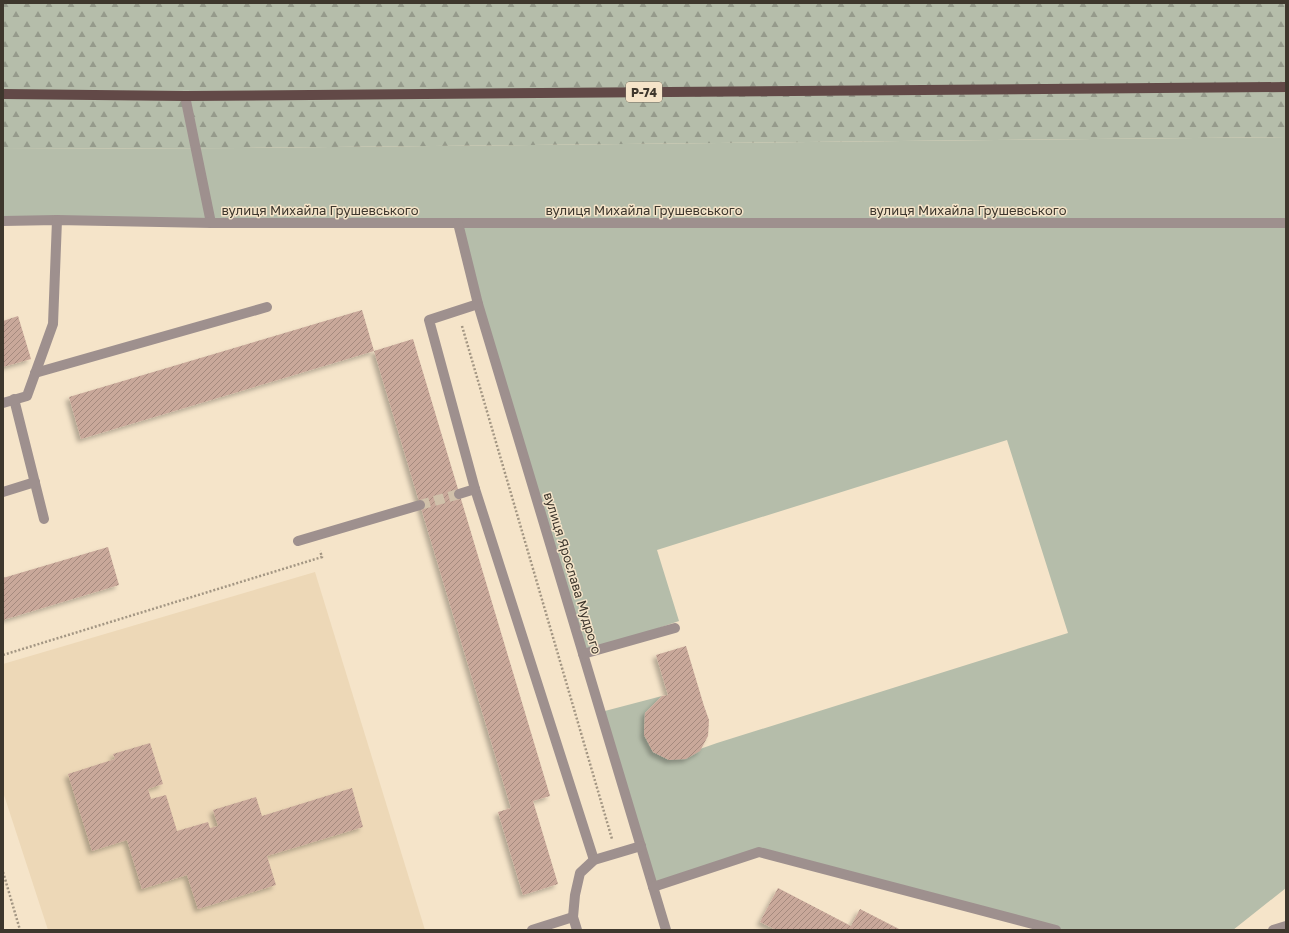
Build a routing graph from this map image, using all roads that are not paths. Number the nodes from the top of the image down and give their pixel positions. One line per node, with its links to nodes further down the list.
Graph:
1 (1286, 87): 3 (main road, Р-74)
2 (3, 94): 3 (main road, Р-74)
3 (185, 96): 6 (street)
4 (57, 220): 5 (street, вулиця Михайла Грушевського); 6 (street, вулиця Михайла Грушевського); 11 (street)
5 (3, 221)
6 (211, 223): 7 (street, вулиця Михайла Грушевського)
7 (458, 223): 8 (street, вулиця Михайла Грушевського); 9 (street, вулиця Ярослава Мудрого)
8 (1286, 223)
9 (478, 304): 15 (street); 22 (street, вулиця Ярослава Мудрого)
10 (267, 307): 11 (street)
11 (35, 373): 12 (street)
12 (14, 399): 13 (street); 14 (street)
13 (3, 403)
14 (35, 482): 16 (street); 19 (street)
15 (475, 489): 17 (street); 24 (street)
16 (3, 492)
17 (459, 494)
18 (420, 505): 20 (street)
19 (44, 519)
20 (298, 541)
21 (675, 628): 22 (street)
22 (583, 654): 23 (street, вулиця Ярослава Мудрого)
23 (641, 846): 24 (street); 25 (street, вулиця Ярослава Мудрого)
24 (594, 860): 26 (street)
25 (653, 887): 30 (street, вулиця Ярослава Мудрого); 31 (street)
26 (573, 917): 28 (street); 29 (street)
27 (1286, 926): 32 (street)
28 (532, 930)
29 (577, 930)
30 (666, 930)
31 (1056, 930)
32 (1273, 930)

